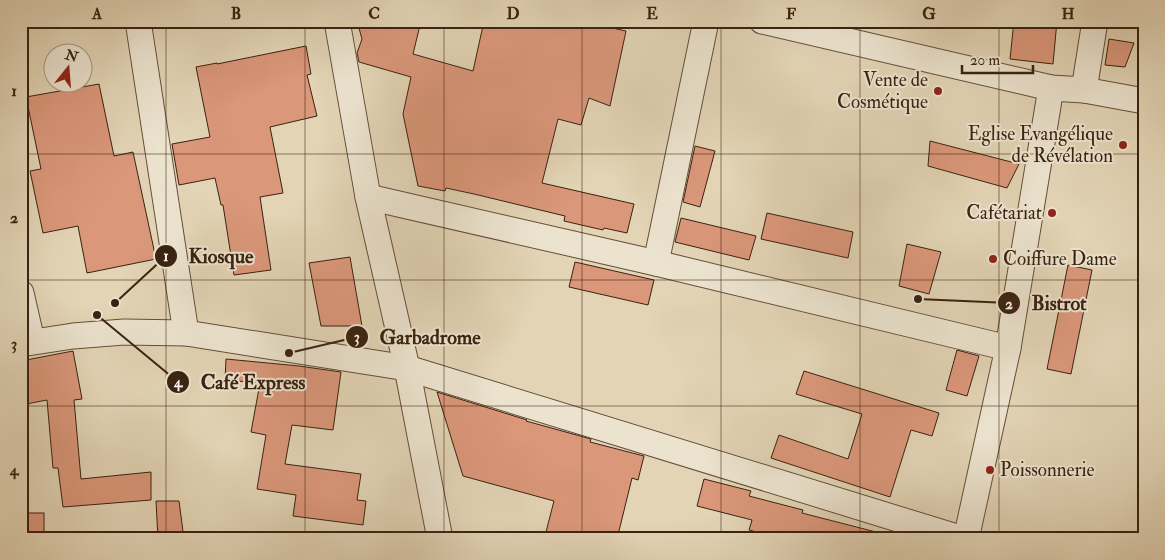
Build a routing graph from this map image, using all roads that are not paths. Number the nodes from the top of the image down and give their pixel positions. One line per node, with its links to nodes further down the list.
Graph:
1 (138, 21): 12 (street)
2 (337, 21): 9 (street)
3 (706, 21): 10 (street)
4 (762, 21): 6 (street)
5 (1096, 21): 7 (street)
6 (1051, 88): 7 (street); 14 (street)
7 (1084, 90): 8 (street)
8 (1144, 101)
9 (368, 197): 10 (street); 15 (street)
10 (656, 263): 14 (street)
11 (21, 293): 13 (street)
12 (186, 332): 13 (street); 15 (street)
13 (27, 343)
14 (1008, 348): 17 (street)
15 (407, 368): 16 (street); 17 (street)
16 (440, 539)
17 (964, 539)

